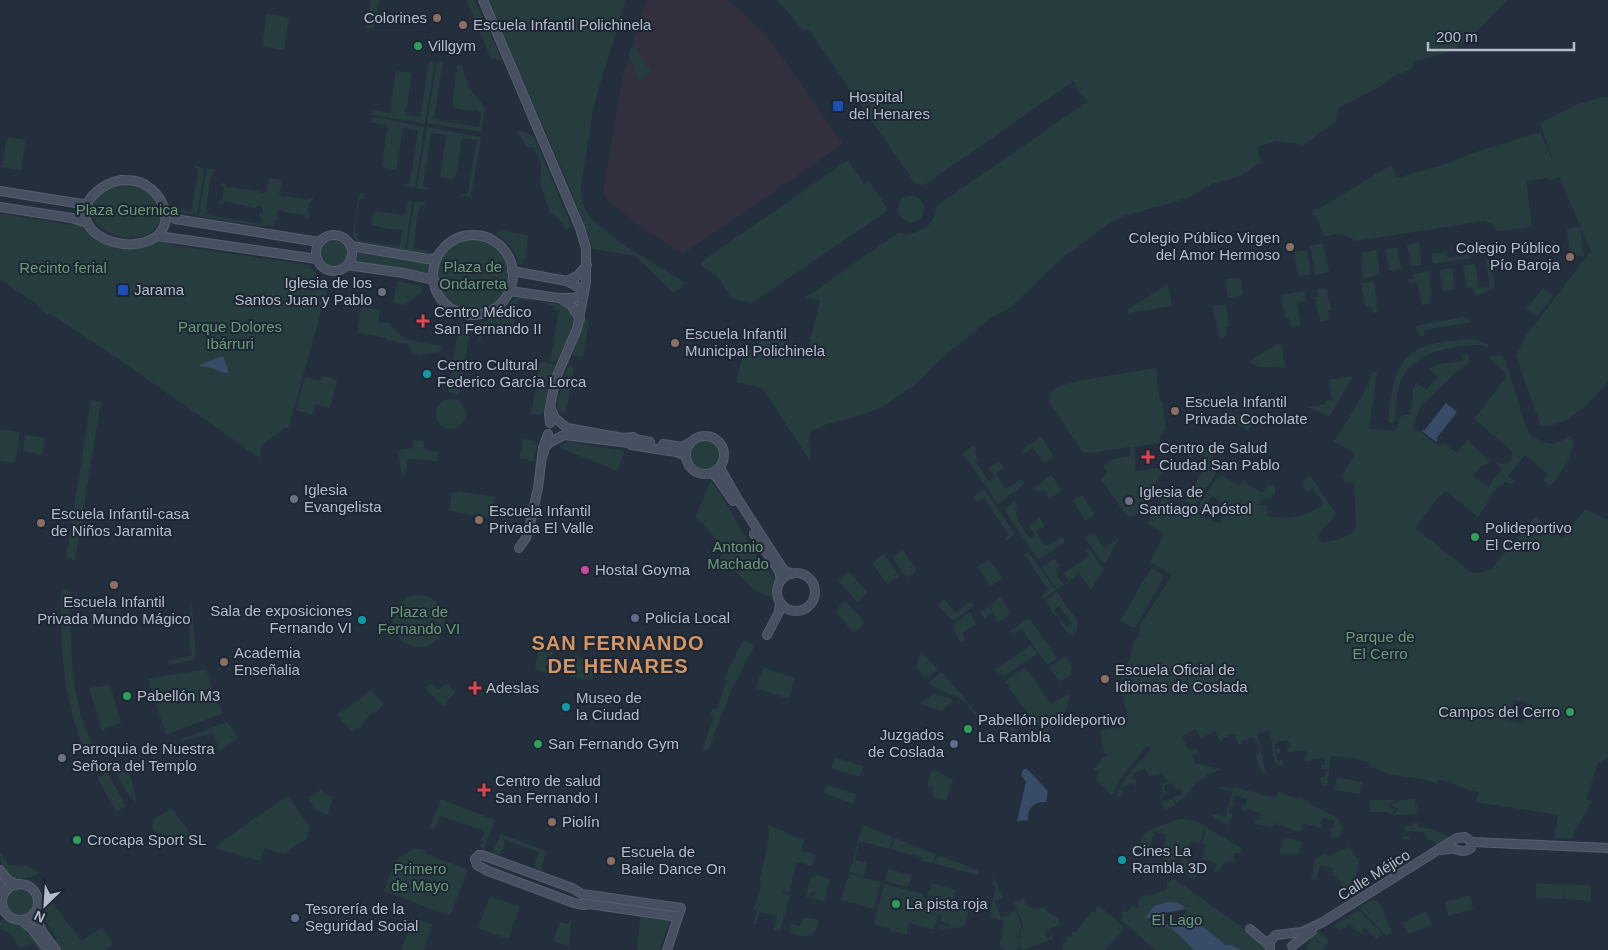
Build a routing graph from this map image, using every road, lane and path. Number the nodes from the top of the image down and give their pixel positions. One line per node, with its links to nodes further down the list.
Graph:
1 (483, 0): 13 (street)
2 (0, 191): 3 (street)
3 (88, 205): 5 (street); 6 (street)
4 (0, 207): 6 (street)
5 (166, 215): 7 (street); 8 (street)
6 (87, 222): 7 (street)
7 (158, 236): 11 (street)
8 (319, 242): 9 (street); 11 (street)
9 (351, 246): 10 (street); 12 (street)
10 (437, 258): 14 (street); 15 (street)
11 (317, 259): 12 (street)
12 (347, 265): 15 (street)
13 (587, 265): 16 (street); 18 (street)
14 (512, 271): 16 (street); 17 (street)
15 (434, 280): 17 (street)
16 (567, 281): 18 (street)
17 (510, 291): 19 (street)
18 (584, 294): 19 (street); 20 (street)
19 (559, 298): 20 (street)
20 (580, 319): 21 (street)
21 (551, 409): 22 (street); 23 (street)
22 (550, 423): 23 (street); 24 (street)
23 (561, 424): 25 (street); 26 (street)
24 (548, 434): 25 (street); 28 (street)
25 (559, 437): 26 (street); 28 (street)
26 (632, 441): 27 (street); 29 (street)
27 (689, 443): 29 (street); 30 (street)
28 (542, 455): 32 (street)
29 (686, 456): 31 (street)
30 (720, 468): 31 (street); 33 (street)
31 (712, 473): 34 (street)
32 (519, 548)
33 (791, 574): 34 (street); 36 (street)
34 (781, 580): 35 (street)
35 (780, 602): 36 (street); 37 (street)
36 (788, 609): 37 (street)
37 (779, 612): 38 (street)
38 (767, 635)
39 (1472, 842): 40 (street); 40 (street); 41 (street)
40 (1454, 846): 50 (street, Calle Méjico)
41 (1608, 848)
42 (0, 870): 44 (street)
43 (0, 883): 45 (street)
44 (17, 884): 45 (street); 47 (street)
45 (4, 894): 49 (street)
46 (585, 899): 46 (street); 48 (street); 48 (street)
47 (35, 912): 49 (street); 56 (street)
48 (678, 917): 57 (street)
49 (21, 920): 55 (street)
50 (1323, 922): 51 (street, Calle Méjico); 54 (street, Calle Méjico)
51 (1284, 935): 52 (street, Calle Méjico); 54 (street)
52 (1274, 936): 53 (street); 53 (street)
53 (1269, 948)
54 (1291, 948)
55 (48, 950)
56 (56, 950)
57 (667, 950)

